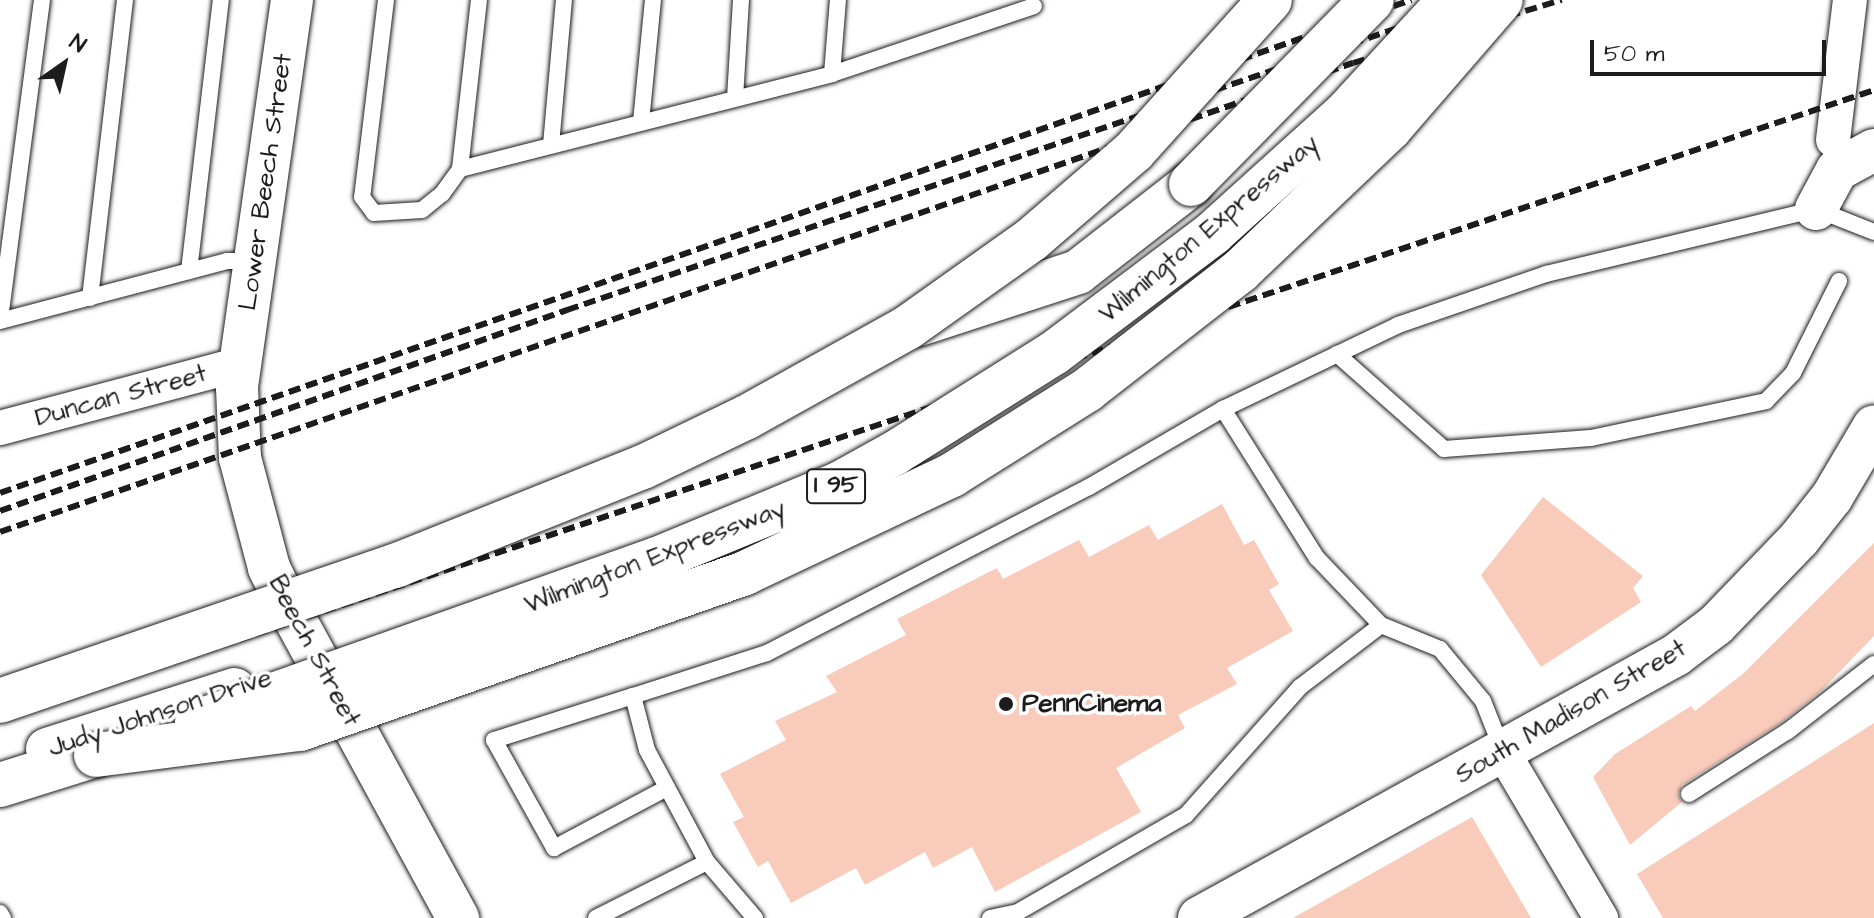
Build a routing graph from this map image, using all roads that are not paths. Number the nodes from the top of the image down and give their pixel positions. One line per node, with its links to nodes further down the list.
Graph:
1 (42, 0): 30 (lane)
2 (125, 0): 29 (lane)
3 (221, 0): 27 (lane)
4 (292, 0): 26 (street, Lower Beech Street)
5 (386, 0): 23 (lane)
6 (479, 0): 23 (lane)
7 (564, 0): 21 (lane)
8 (653, 0): 19 (lane)
9 (741, 0): 18 (lane)
10 (838, 0): 17 (lane)
11 (1270, 0): 31 (highway, bridge)
12 (1372, 0): 31 (highway, bridge)
13 (1450, 0): 43 (highway, Wilmington Expressway / I 95, bridge)
14 (1501, 0): 43 (highway, bridge)
15 (1850, 0): 20 (street)
16 (1034, 6): 17 (lane)
17 (832, 74): 18 (lane)
18 (735, 98): 19 (lane)
19 (641, 122): 21 (lane)
20 (1833, 140)
21 (551, 145): 23 (lane)
22 (1874, 150): 24 (street)
23 (460, 169)
24 (1816, 209): 25 (lane); 32 (lane)
25 (1874, 232)
26 (256, 261): 27 (lane); 33 (street, Lower Beech Street)
27 (189, 271): 29 (lane)
28 (1839, 281): 32 (lane)
29 (90, 298): 30 (lane)
30 (0, 320)
31 (907, 328): 41 (highway, bridge)
32 (1337, 354): 34 (lane)
33 (241, 364): 36 (street, Duncan Street); 38 (street, Beech Street)
34 (1223, 409): 37 (lane); 40 (lane)
35 (1874, 426): 42 (street, South Madison Street)
36 (0, 428)
37 (1381, 625): 42 (lane); 52 (lane)
38 (320, 663): 44 (street, Judy Johnson Drive); 50 (street, Beech Street)
39 (1874, 664): 47 (lane)
40 (633, 696): 46 (lane); 46 (lane)
41 (0, 701)
42 (1504, 754): 53 (street, South Madison Street); 54 (street)
43 (96, 755): 45 (highway, Wilmington Expressway / I 95)
44 (0, 764)
45 (0, 785)
46 (667, 788): 48 (lane)
47 (1689, 794)
48 (707, 862): 49 (lane); 51 (lane)
49 (750, 917)
50 (458, 918)
51 (596, 918)
52 (990, 918)
53 (1199, 918)
54 (1601, 918)

